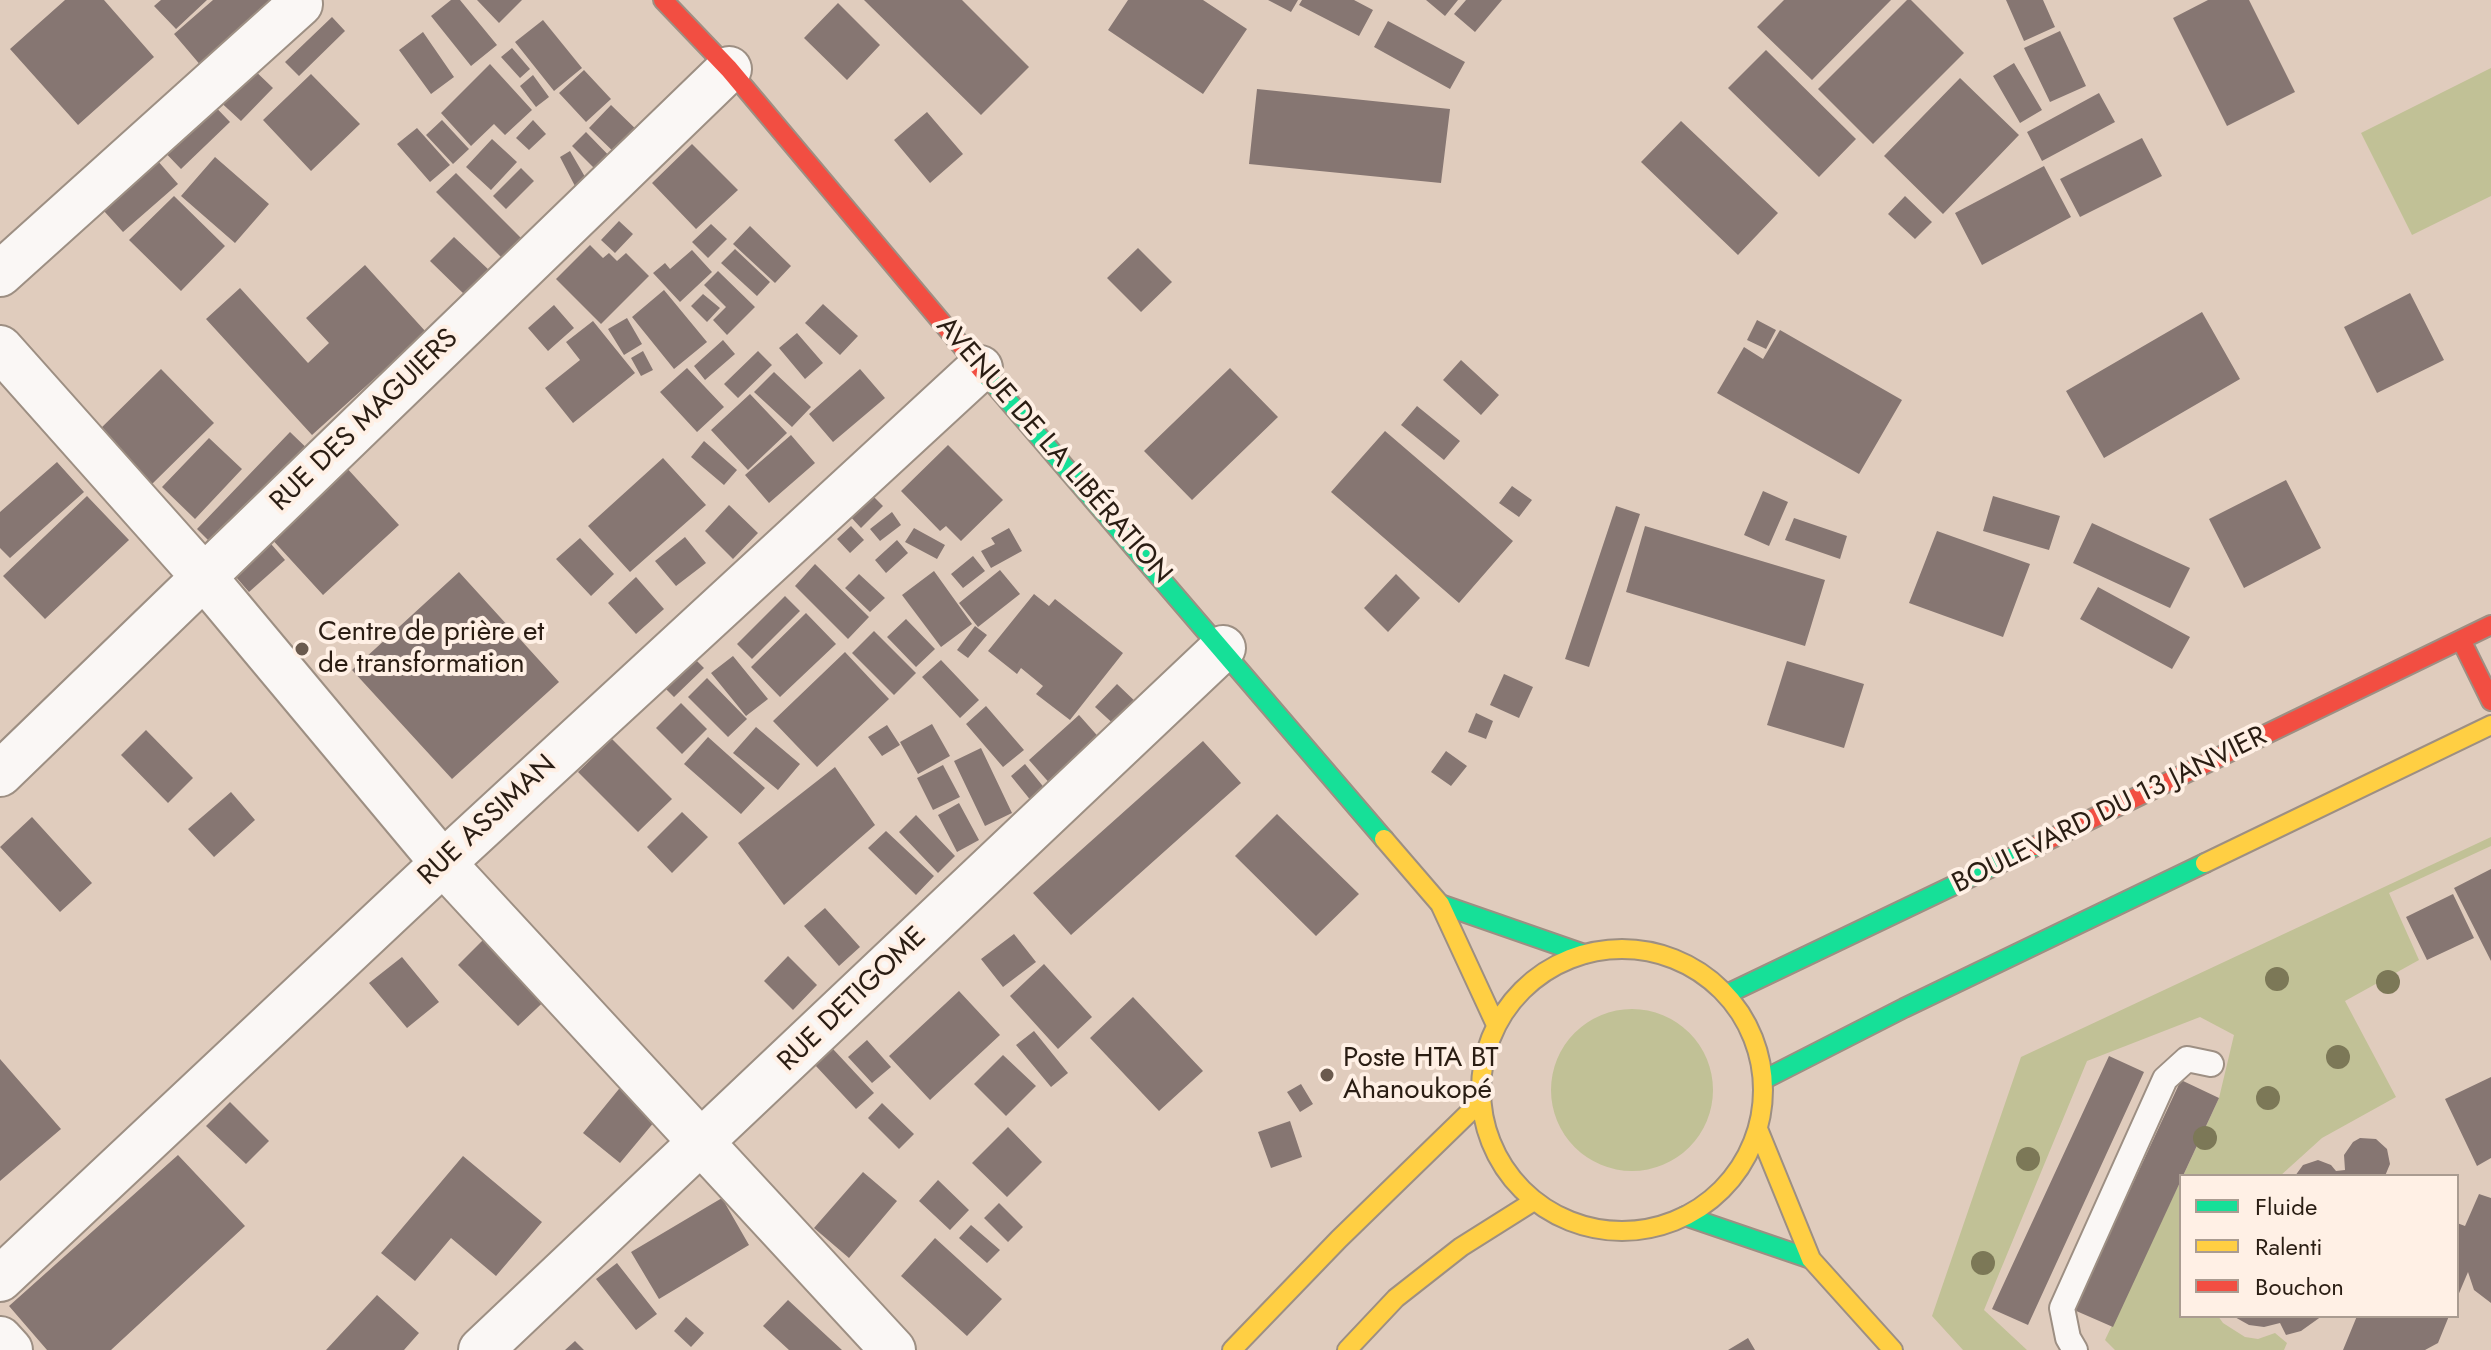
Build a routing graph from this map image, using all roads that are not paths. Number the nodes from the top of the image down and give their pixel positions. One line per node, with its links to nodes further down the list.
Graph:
1 (663, 0): 3 (main road, AVENUE DE LA LIBÉRATION)
2 (300, 4): 4 (street)
3 (729, 69): 6 (main road, AVENUE DE LA LIBÉRATION); 7 (street, RUE DES MAGUIERS)
4 (0, 274)
5 (0, 348): 7 (street)
6 (980, 368): 10 (main road, AVENUE DE LA LIBÉRATION); 14 (street, RUE ASSIMAN)
7 (204, 577): 13 (street, RUE DES MAGUIERS); 14 (street)
8 (2491, 625): 9 (main road, BOULEVARD DU 13 JANVIER)
9 (2461, 640): 11 (main road); 17 (main road, BOULEVARD DU 13 JANVIER)
10 (1223, 648): 15 (main road, AVENUE DE LA LIBÉRATION); 23 (street, RUE DETIGOME)
11 (2491, 701)
12 (2491, 725): 20 (main road)
13 (0, 774)
14 (443, 863): 23 (street); 27 (street, RUE ASSIMAN)
15 (1440, 904): 16 (main road); 18 (main road, AVENUE DE LA LIBÉRATION)
16 (1584, 954): 17 (main road); 18 (main road)
17 (1727, 994): 20 (main road)
18 (1496, 1025): 21 (main road)
19 (2211, 1064): 35 (lane)
20 (1763, 1080): 22 (main road)
21 (1481, 1101): 24 (main road); 32 (main road)
22 (1758, 1129): 25 (main road); 26 (main road)
23 (702, 1144): 30 (street, RUE DETIGOME); 31 (street)
24 (1534, 1201): 25 (main road); 33 (main road)
25 (1685, 1216): 26 (main road)
26 (1811, 1259): 34 (main road)
27 (0, 1279)
28 (0, 1339): 29 (street)
29 (10, 1350)
30 (481, 1350)
31 (893, 1350)
32 (1232, 1350)
33 (1347, 1350)
34 (1893, 1350)
35 (2075, 1350)

